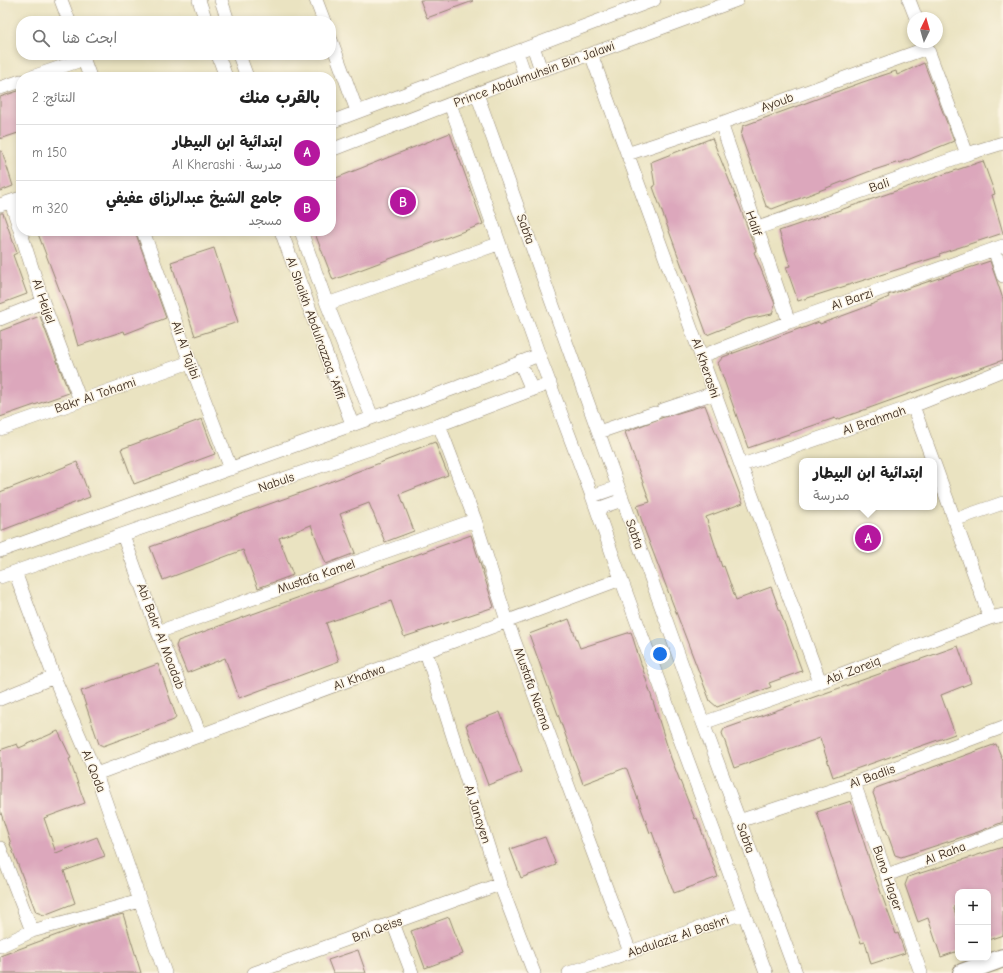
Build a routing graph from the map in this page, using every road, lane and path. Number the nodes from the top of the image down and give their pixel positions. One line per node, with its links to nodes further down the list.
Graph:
1 (61, 0): 9 (street)
2 (198, 0): 10 (street)
3 (221, 0): 11 (street)
4 (316, 0): 12 (street)
5 (654, 0): 13 (street, Prince Abdulmuhsin Bin Jalawi)
6 (737, 0): 18 (street, Prince Abdulmuhsin Bin Jalawi)
7 (909, 0): 8 (street)
8 (914, 12)
9 (67, 16)
10 (204, 16)
11 (226, 16)
12 (322, 16)
13 (533, 46): 16 (street, Prince Abdulmuhsin Bin Jalawi); 23 (street)
14 (918, 48): 35 (street, Ayoub)
15 (927, 48): 39 (street)
16 (517, 52): 28 (street); 33 (street, Prince Abdulmuhsin Bin Jalawi)
17 (336, 54): 33 (street)
18 (591, 54): 23 (street, Prince Abdulmuhsin Bin Jalawi); 38 (street, Al Kherashi)
19 (75, 60): 24 (street)
20 (84, 60): 25 (street)
21 (220, 60): 26 (street)
22 (242, 60): 27 (street)
23 (542, 70): 28 (street, Prince Abdulmuhsin Bin Jalawi)
24 (45, 72)
25 (88, 72)
26 (224, 72)
27 (245, 72)
28 (525, 75): 31 (street, Prince Abdulmuhsin Bin Jalawi)
29 (16, 83): 30 (street)
30 (0, 88)
31 (477, 94): 32 (street, Prince Abdulmuhsin Bin Jalawi); 70 (street, Sabta)
32 (450, 104): 37 (street, Prince Abdulmuhsin Bin Jalawi); 47 (street)
33 (357, 111): 34 (street, Prince Abdulmuhsin Bin Jalawi)
34 (336, 120)
35 (721, 123): 38 (street, Ayoub); 42 (street, Halif)
36 (1003, 143): 39 (street, Bali)
37 (336, 148)
38 (627, 154): 55 (street, Al Kherashi)
39 (967, 154): 42 (street, Bali)
40 (11, 202): 41 (street, Al Heijel)
41 (16, 218)
42 (755, 229): 53 (street, Halif)
43 (22, 236): 50 (street, Al Heijel)
44 (145, 236): 56 (street, Ali Al Tajibi)
45 (283, 236): 65 (street, Al Shaikh Abdulrazzaq 'Afifi)
46 (303, 236): 51 (street, Al Shaikh Abdulrazzaq 'Afifi)
47 (498, 244): 51 (street); 54 (street)
48 (998, 248): 49 (street); 53 (street, Al Barzi)
49 (1003, 276)
50 (43, 302): 52 (street); 63 (street, Al Heijel)
51 (327, 304): 62 (street, Al Shaikh Abdulrazzaq 'Afifi)
52 (0, 319)
53 (789, 322): 55 (street, Al Barzi)
54 (539, 354): 57 (street); 59 (street)
55 (702, 356): 61 (street, Al Kherashi)
56 (190, 362): 63 (street, Bakr Al Tohami); 73 (street, Ali Al Tajibi)
57 (520, 362): 60 (street); 66 (street)
58 (1003, 370): 64 (street, Al Brahmah)
59 (550, 384): 60 (street, Nabuls); 76 (street)
60 (532, 390): 68 (street, Nabuls)
61 (714, 394): 70 (street); 72 (street, Al Kherashi)
62 (365, 398): 65 (street); 66 (street, Al Shaikh Abdulrazzaq 'Afifi)
63 (80, 400): 69 (street, Bakr Al Tohami)
64 (913, 406): 71 (street); 72 (street, Al Brahmah)
65 (345, 407): 67 (street, Al Shaikh Abdulrazzaq 'Afifi)
66 (372, 417): 67 (street)
67 (352, 424): 73 (street)
68 (439, 425): 80 (street, Mustafa Naema); 82 (street, Nabuls)
69 (0, 429)
70 (599, 432): 75 (street, Sabta)
71 (932, 458)
72 (742, 465): 93 (street, Al Kherashi)
73 (231, 469): 83 (street)
74 (937, 471): 81 (street)
75 (618, 487): 76 (street); 77 (street, Sabta)
76 (592, 496): 79 (street)
77 (622, 500): 79 (street); 95 (street, Sabta)
78 (1003, 503): 81 (street)
79 (597, 509): 86 (street)
80 (475, 520): 89 (street, Mustafa Naema); 90 (street, Mustafa Kamel)
81 (954, 520): 88 (street)
82 (123, 536): 84 (street, Nabuls); 90 (street, Abi Bakr Al Moadab)
83 (0, 551)
84 (15, 572): 85 (street, Nabuls); 92 (street, Al Qoda)
85 (0, 577)
86 (621, 579): 89 (street, Al Khatwa); 106 (street)
87 (1003, 615): 88 (street, Abi Zoreiq)
88 (990, 618): 93 (street, Abi Zoreiq)
89 (507, 621): 91 (street, Al Khatwa); 110 (street, Mustafa Naema)
90 (158, 632): 97 (street, Abi Bakr Al Moadab)
91 (426, 652): 97 (street, Al Khatwa); 104 (street, Al Janayen)
92 (54, 677): 94 (street); 98 (street, Al Qoda)
93 (820, 682): 95 (street, Abi Zoreiq)
94 (0, 699)
95 (702, 723): 100 (street, Sabta)
96 (1003, 727): 99 (street, Al Badlis)
97 (200, 736): 98 (street, Al Khatwa)
98 (96, 774): 105 (street, Al Qoda)
99 (854, 783): 100 (street, Al Badlis); 103 (street, Buno Hager)
100 (739, 821): 118 (street, Sabta)
101 (1003, 831): 103 (street, Al Raha)
102 (0, 848): 108 (street)
103 (887, 875): 119 (street, Buno Hager)
104 (500, 884): 107 (street, Bni Qeiss); 115 (street, Al Janayen)
105 (140, 902): 108 (street); 112 (street, Al Qoda)
106 (743, 914): 110 (street, Abdulaziz Al Bashri); 117 (street)
107 (393, 923): 113 (street, Bni Qeiss); 114 (street)
108 (32, 931): 109 (street)
109 (0, 946)
110 (630, 952): 116 (street, Abdulaziz Al Bashri)
111 (1003, 958): 120 (street)
112 (165, 973)
113 (254, 973)
114 (412, 973)
115 (534, 973)
116 (569, 973)
117 (766, 973)
118 (796, 973)
119 (920, 973)
120 (962, 973)

